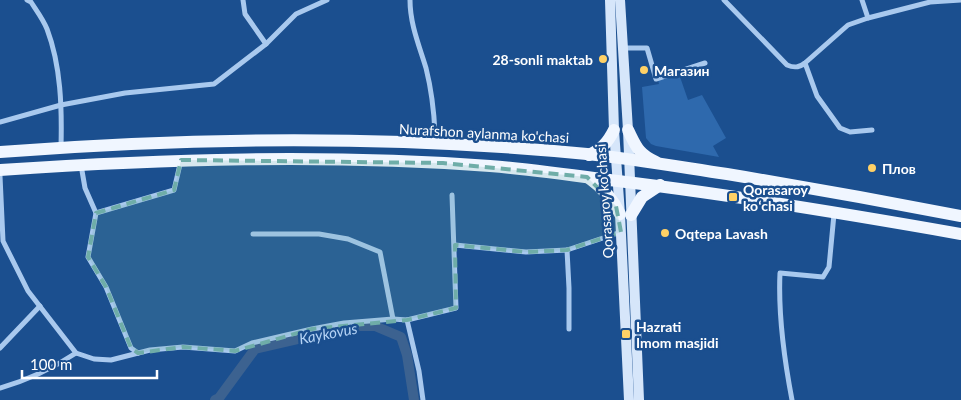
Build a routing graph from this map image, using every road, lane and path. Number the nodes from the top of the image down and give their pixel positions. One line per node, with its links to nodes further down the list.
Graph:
1 (27, 0): 15 (street)
2 (242, 0): 11 (street)
3 (327, 0): 11 (street)
4 (410, 0): 20 (street)
5 (610, 0): 17 (main road, Qorasaroy ko'chasi)
6 (620, 0): 12 (main road, Qorasaroy ko'chasi)
7 (724, 0): 14 (street)
8 (862, 0): 10 (street)
9 (961, 0): 10 (street)
10 (868, 18): 14 (street)
11 (266, 44): 15 (street)
12 (622, 48): 13 (street); 18 (main road, Qorasaroy ko'chasi)
13 (704, 63)
14 (805, 63): 19 (street)
15 (61, 105): 16 (street); 23 (street)
16 (0, 122)
17 (614, 130): 25 (main road); 27 (main road, Qorasaroy ko'chasi)
18 (628, 130): 27 (main road, Qorasaroy ko'chasi); 31 (main road)
19 (872, 130)
20 (435, 133)
21 (273, 142): 22 (main road, Nurafshon aylanma ko'chasi); 23 (main road, Nurafshon aylanma ko'chasi); 26 (main road)
22 (370, 142): 25 (main road, Nurafshon aylanma ko'chasi); 29 (main road)
23 (62, 148): 24 (main road, Nurafshon aylanma ko'chasi)
24 (0, 152)
25 (589, 155): 27 (main road, Nurafshon aylanma ko'chasi)
26 (272, 159): 28 (main road); 29 (main road)
27 (622, 159): 31 (main road, Nurafshon aylanma ko'chasi); 35 (main road, Qorasaroy ko'chasi)
28 (181, 160): 30 (main road); 39 (street)
29 (370, 160): 34 (main road)
30 (81, 164): 32 (main road); 39 (street)
31 (663, 165): 41 (main road, Nurafshon aylanma ko'chasi)
32 (0, 170)
33 (0, 176): 45 (street)
34 (587, 177): 35 (main road); 40 (main road)
35 (623, 181): 36 (main road); 40 (main road, Qorasaroy ko'chasi)
36 (660, 185): 38 (main road); 40 (main road)
37 (452, 195): 46 (street)
38 (834, 212): 43 (main road); 59 (street)
39 (96, 213): 54 (street)
40 (625, 214): 42 (main road, Qorasaroy ko'chasi); 58 (main road, Qorasaroy ko'chasi)
41 (957, 215): 43 (main road)
42 (621, 232): 47 (street); 57 (main road, Qorasaroy ko'chasi)
43 (956, 233)
44 (253, 234): 49 (street)
45 (1, 241): 48 (street)
46 (455, 245): 47 (street); 50 (street)
47 (567, 250): 51 (street)
48 (40, 306): 52 (street); 53 (street)
49 (393, 319): 50 (street); 54 (street)
50 (406, 320): 56 (street)
51 (568, 329)
52 (0, 348)
53 (76, 353): 54 (street); 55 (street)
54 (138, 353)
55 (0, 388)
56 (424, 400)
57 (629, 400)
58 (639, 400)
59 (792, 400)

